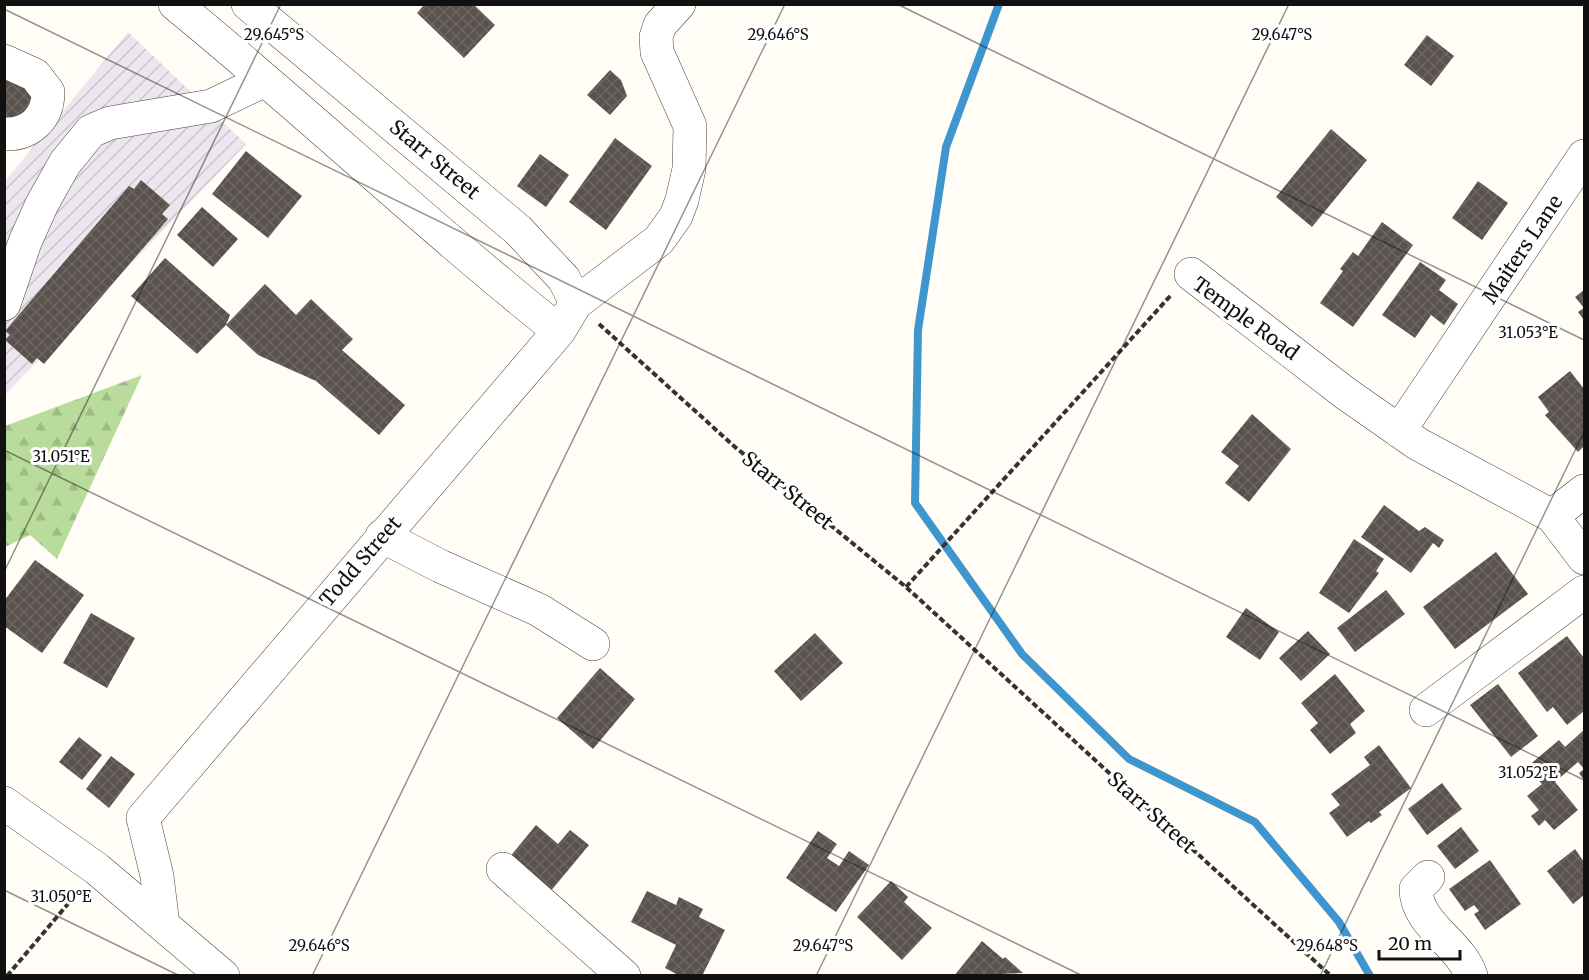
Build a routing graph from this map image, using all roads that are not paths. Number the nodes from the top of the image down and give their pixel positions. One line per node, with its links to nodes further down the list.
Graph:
1 (175, 4): 5 (street)
2 (248, 4): 9 (street, Starr Street)
3 (679, 4): 9 (street)
4 (4, 61): 6 (street)
5 (263, 81): 10 (street); 11 (street)
6 (4, 134)
7 (1584, 156): 12 (street, Maiters Lane)
8 (1191, 274): 12 (street, Temple Road)
9 (576, 303): 11 (street, Todd Street)
10 (4, 304)
11 (559, 331): 15 (street, Todd Street)
12 (1399, 432): 14 (street, Temple Road)
13 (1584, 491): 14 (street)
14 (1552, 516): 16 (street, Temple Road)
15 (382, 536): 18 (street); 23 (street, Todd Street)
16 (1584, 558)
17 (1584, 592): 19 (street)
18 (593, 644)
19 (1426, 710)
20 (4, 803): 23 (street)
21 (503, 869): 25 (street)
22 (1428, 877): 26 (street)
23 (163, 925): 24 (street)
24 (223, 975)
25 (624, 975)
26 (1471, 975)

